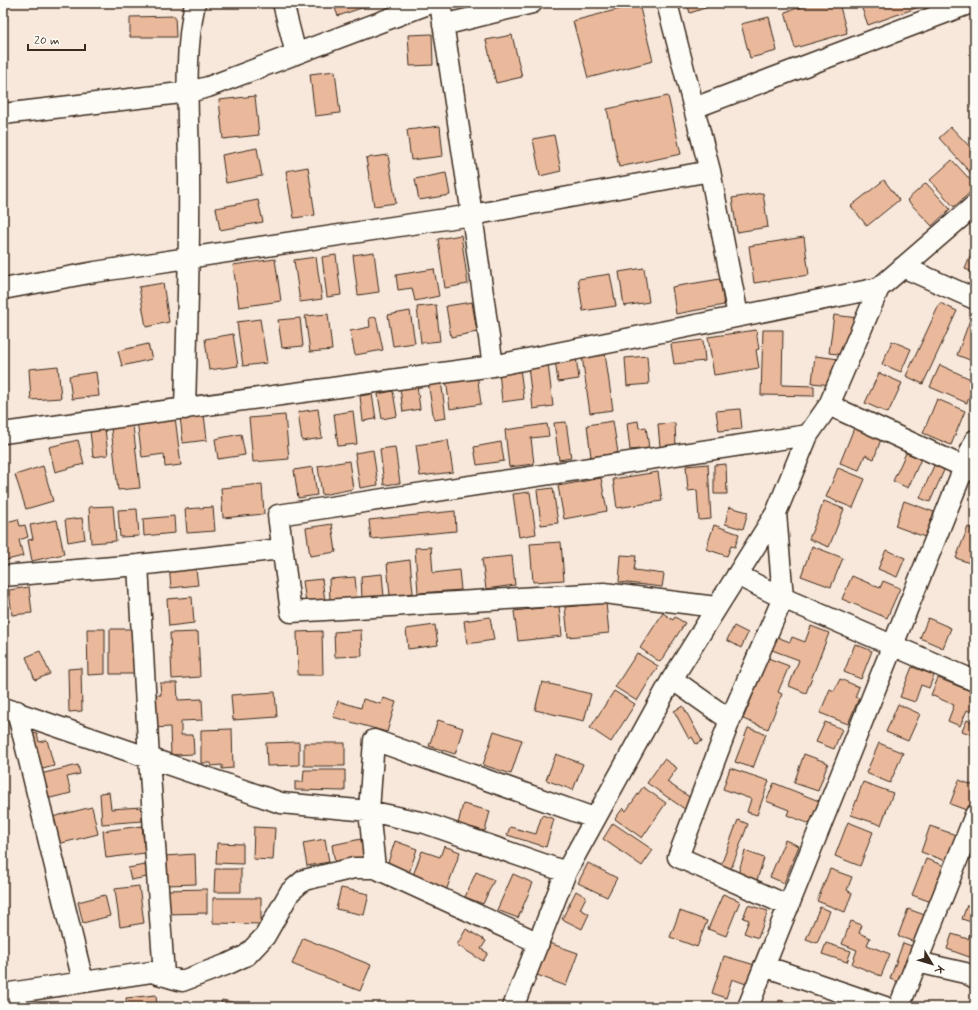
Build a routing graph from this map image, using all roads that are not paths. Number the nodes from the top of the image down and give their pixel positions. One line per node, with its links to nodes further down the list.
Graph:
1 (195, 3): 10 (street)
2 (283, 3): 9 (street)
3 (431, 3): 9 (street)
4 (440, 3): 8 (street)
5 (532, 3): 8 (street)
6 (667, 3): 11 (street)
7 (971, 3): 11 (street)
8 (443, 26): 15 (street)
9 (296, 54): 10 (street)
10 (189, 92): 12 (street); 16 (street)
11 (694, 108): 13 (street)
12 (3, 114)
13 (710, 171): 15 (street); 21 (street)
14 (975, 205): 17 (street)
15 (472, 215): 16 (street); 22 (street)
16 (190, 258): 19 (street); 24 (street)
17 (903, 267): 18 (street); 20 (street)
18 (879, 288): 21 (street); 23 (street)
19 (3, 289)
20 (975, 299)
21 (738, 316): 22 (street)
22 (492, 366): 24 (street)
23 (828, 405): 26 (street); 28 (street)
24 (185, 408): 25 (street)
25 (3, 434)
26 (808, 435): 29 (street); 30 (street)
27 (975, 440): 28 (street)
28 (970, 470): 36 (street)
29 (776, 513): 32 (street); 34 (street)
30 (281, 549): 31 (street); 35 (street)
31 (138, 565): 33 (street); 41 (street)
32 (737, 575): 34 (street); 35 (street)
33 (3, 576)
34 (783, 598): 36 (street); 40 (street)
35 (716, 607): 37 (street)
36 (892, 646): 38 (street); 47 (street)
37 (672, 680): 40 (street); 44 (street)
38 (975, 681)
39 (10, 709): 41 (street); 53 (street)
40 (730, 720): 47 (street)
41 (149, 759): 42 (street); 51 (street)
42 (369, 811): 44 (street); 45 (street); 46 (street)
43 (975, 815): 49 (street)
44 (594, 818): 46 (street)
45 (375, 868): 48 (street); 51 (street)
46 (566, 872): 48 (street)
47 (789, 906): 50 (street)
48 (539, 943): 55 (street)
49 (917, 962): 52 (street); 58 (street)
50 (764, 966): 56 (street); 57 (street)
51 (164, 975): 53 (street)
52 (975, 978)
53 (83, 981): 54 (street)
54 (3, 994)
55 (513, 1007)
56 (748, 1007)
57 (885, 1007)
58 (899, 1007)

